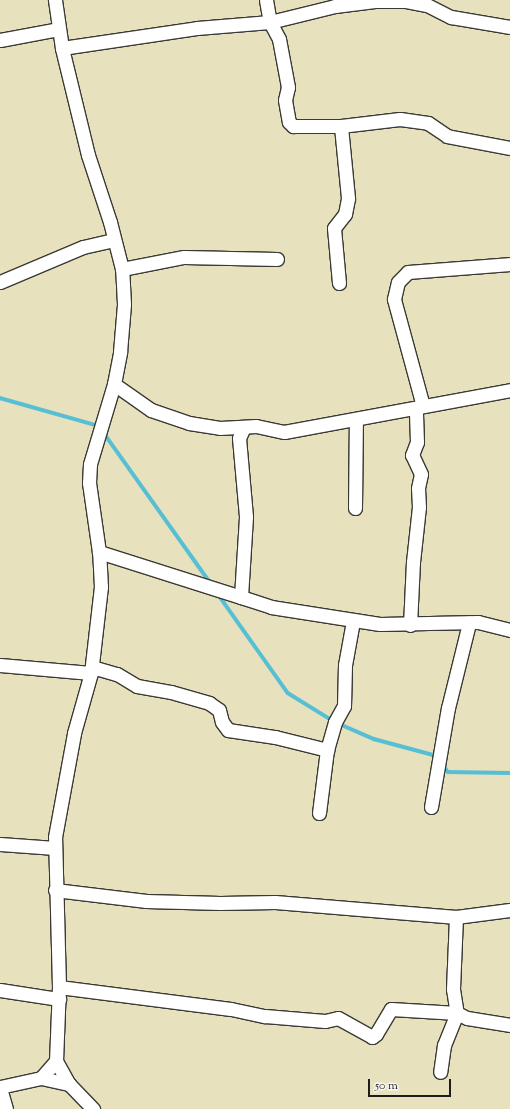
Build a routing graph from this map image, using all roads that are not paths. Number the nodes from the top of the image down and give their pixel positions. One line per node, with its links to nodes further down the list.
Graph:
1 (55, 0): 5 (street)
2 (266, 0): 3 (street)
3 (270, 22): 4 (street); 7 (street); 8 (street)
4 (510, 27)
5 (58, 29): 6 (street); 7 (street)
6 (0, 40)
7 (62, 48): 10 (street)
8 (341, 126): 9 (street); 15 (street)
9 (510, 148)
10 (114, 240): 13 (street); 14 (street)
11 (277, 259): 13 (street)
12 (510, 264): 18 (street)
13 (122, 269): 16 (street)
14 (0, 282)
15 (339, 283)
16 (114, 384): 20 (street); 22 (street)
17 (510, 390): 18 (street)
18 (420, 407): 19 (street); 26 (street)
19 (356, 419): 20 (street); 21 (street)
20 (244, 426): 23 (street)
21 (355, 508)
22 (99, 552): 23 (street); 29 (street)
23 (241, 597): 24 (street)
24 (353, 620): 26 (street); 30 (street)
25 (469, 623): 26 (street); 27 (street); 31 (street)
26 (410, 624)
27 (510, 630)
28 (0, 665): 29 (street)
29 (91, 670): 30 (street); 34 (street)
30 (327, 750): 32 (street)
31 (431, 807)
32 (319, 813)
33 (0, 844): 34 (street)
34 (55, 848): 35 (street)
35 (55, 890): 37 (street); 39 (street)
36 (510, 910): 37 (street)
37 (456, 917): 40 (street)
38 (0, 990): 39 (street)
39 (59, 993): 40 (street); 42 (street)
40 (457, 1013): 41 (street); 43 (street)
41 (510, 1025)
42 (56, 1061): 44 (street); 45 (street)
43 (440, 1072)
44 (42, 1078): 45 (street); 46 (street)
45 (69, 1084): 48 (street)
46 (0, 1088): 47 (street)
47 (6, 1109)
48 (93, 1109)

